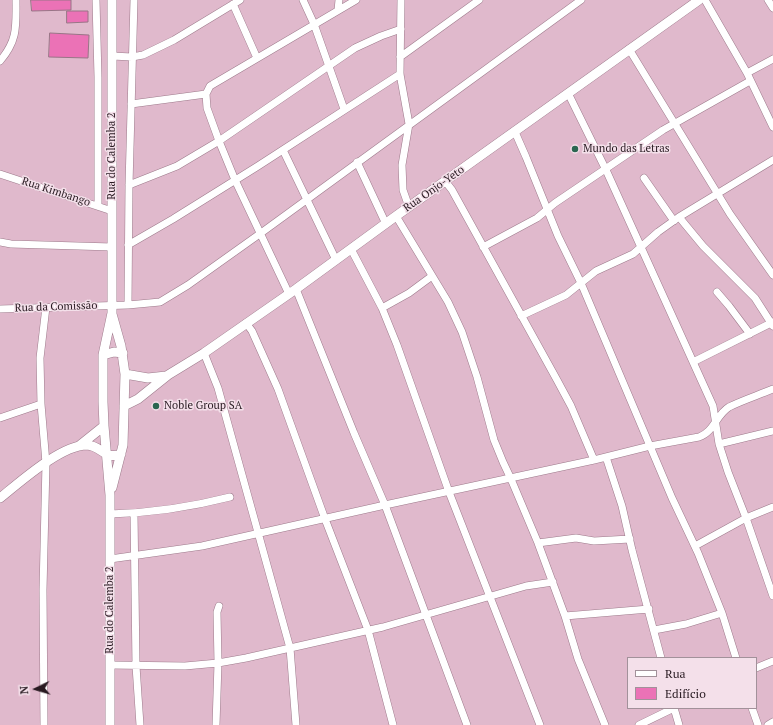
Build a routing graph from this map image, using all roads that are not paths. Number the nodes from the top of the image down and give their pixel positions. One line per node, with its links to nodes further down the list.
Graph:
1 (16, 0): 24 (street)
2 (96, 0): 49 (street)
3 (112, 0): 19 (main road, Rua do Calemba 2)
4 (134, 0): 20 (street)
5 (303, 0): 16 (street)
6 (339, 0): 15 (street)
7 (356, 0): 15 (street)
8 (401, 0): 17 (street)
9 (479, 0): 21 (street)
10 (581, 0): 33 (street, Rua da Comissão)
11 (699, 0): 18 (main road, Rua Onjo-Yeto); 26 (street)
12 (768, 0): 14 (street)
13 (237, 2): 20 (street); 22 (street)
14 (773, 8)
15 (338, 10): 16 (street)
16 (314, 24): 22 (street); 25 (street)
17 (401, 29): 21 (street); 25 (street)
18 (629, 49): 29 (main road, Rua Onjo-Yeto); 34 (street)
19 (112, 56): 20 (street); 52 (main road, Rua do Calemba 2)
20 (132, 57): 31 (street)
21 (400, 57): 27 (street)
22 (257, 58): 30 (street)
23 (773, 59): 26 (street)
24 (0, 61)
25 (329, 66): 32 (street); 37 (street)
26 (747, 73): 28 (street)
27 (400, 74): 32 (street); 33 (street)
28 (750, 81): 34 (street); 35 (street)
29 (568, 93): 36 (main road, Rua Onjo-Yeto); 41 (street)
30 (206, 94): 31 (street); 37 (street)
31 (131, 104): 46 (street)
32 (344, 109): 38 (street)
33 (409, 124): 40 (street, Rua da Comissão); 50 (street)
34 (674, 124): 41 (street); 47 (street)
35 (773, 127)
36 (514, 132): 45 (main road, Rua Onjo-Yeto); 51 (street)
37 (219, 141): 44 (street); 46 (street)
38 (283, 150): 44 (street); 48 (street)
39 (773, 160): 47 (street)
40 (357, 162): 48 (street, Rua da Comissão); 55 (street)
41 (606, 170): 51 (street); 61 (street)
42 (0, 174): 49 (street, Rua Kimbango)
43 (644, 178): 54 (street)
44 (235, 180): 56 (street); 58 (street)
45 (445, 181): 50 (main road, Rua Onjo-Yeto); 60 (street)
46 (129, 185): 58 (street)
47 (718, 194): 54 (street); 64 (street)
48 (306, 199): 56 (street, Rua da Comissão); 63 (street)
49 (98, 206): 52 (street, Rua Kimbango)
50 (409, 207): 53 (main road, Rua Onjo-Yeto)
51 (546, 210): 60 (street); 66 (street)
52 (112, 211): 59 (main road, Rua do Calemba 2)
53 (396, 216): 55 (main road, Rua Onjo-Yeto); 65 (street)
54 (676, 219): 61 (street); 76 (street)
55 (386, 224): 62 (main road, Rua Onjo-Yeto)
56 (261, 233): 67 (street); 69 (street, Rua da Comissão)
57 (0, 242): 59 (street)
58 (128, 245): 69 (street)
59 (112, 247): 73 (main road, Rua do Calemba 2)
60 (483, 247): 74 (street)
61 (641, 247): 66 (street); 81 (street)
62 (351, 249): 63 (main road, Rua Onjo-Yeto); 71 (street)
63 (336, 260): 67 (main road, Rua Onjo-Yeto)
64 (773, 275)
65 (432, 276): 71 (street); 99 (street)
66 (581, 283): 74 (street); 93 (street)
67 (293, 291): 75 (main road, Rua Onjo-Yeto); 104 (street)
68 (717, 292): 77 (street)
69 (128, 305): 73 (street, Rua da Comissão)
70 (46, 307): 72 (street, Rua da Comissão); 73 (street, Rua da Comissão); 85 (street)
71 (382, 308): 100 (street)
72 (0, 309)
73 (112, 309): 78 (main road, Rua do Calemba 2); 80 (main road, Rua do Calemba 2)
74 (521, 316): 97 (street)
75 (246, 323): 79 (main road, Rua Onjo-Yeto); 109 (street)
76 (772, 324): 77 (street)
77 (750, 334): 81 (street)
78 (122, 353): 80 (main road); 82 (main road, Rua do Calemba 2)
79 (204, 353): 83 (main road, Rua Onjo-Yeto); 110 (street)
80 (103, 355): 89 (main road, Rua do Calemba 2)
81 (694, 362): 88 (street)
82 (124, 374): 83 (main road); 86 (main road, Rua do Calemba 2)
83 (168, 375): 86 (main road, Rua Onjo-Yeto)
84 (773, 389): 88 (street)
85 (41, 404): 87 (street); 98 (street)
86 (124, 406): 94 (main road, Rua do Calemba 2)
87 (0, 418)
88 (716, 421): 91 (street); 93 (street)
89 (104, 426): 92 (main road); 95 (main road, Rua do Calemba 2)
90 (773, 431): 91 (street)
91 (719, 444): 108 (street)
92 (79, 446): 95 (main road); 98 (main road)
93 (650, 446): 96 (street); 113 (street)
94 (122, 454): 95 (main road); 101 (main road, Rua do Calemba 2)
95 (107, 455): 101 (main road, Rua do Calemba 2)
96 (606, 456): 97 (street); 111 (street)
97 (594, 460): 99 (street)
98 (46, 463): 103 (main road); 138 (street)
99 (511, 479): 100 (street); 112 (street)
100 (449, 492): 104 (street); 117 (street)
101 (110, 495): 107 (main road, Rua do Calemba 2)
102 (230, 497): 106 (street)
103 (0, 498)
104 (385, 505): 109 (street); 121 (street)
105 (773, 507): 108 (street)
106 (134, 513): 107 (street); 114 (street)
107 (110, 514): 115 (main road, Rua do Calemba 2)
108 (746, 518): 113 (street); 118 (street)
109 (325, 519): 110 (street); 124 (street)
110 (259, 534): 114 (street); 126 (street)
111 (630, 539): 112 (street); 120 (street)
112 (538, 543): 116 (street)
113 (695, 546): 122 (street)
114 (135, 557): 115 (street); 132 (street)
115 (110, 560): 131 (main road, Rua do Calemba 2)
116 (553, 582): 117 (street); 123 (street)
117 (489, 596): 121 (street); 145 (street)
118 (773, 596)
119 (219, 606): 130 (street)
120 (649, 609): 123 (street); 125 (street)
121 (426, 614): 124 (street); 144 (street)
122 (722, 614): 125 (street); 128 (street)
123 (565, 616): 146 (street)
124 (368, 630): 126 (street); 143 (street)
125 (654, 630): 127 (street)
126 (290, 648): 130 (street); 142 (street)
127 (661, 657)
128 (736, 657)
129 (773, 661): 133 (street)
130 (218, 663): 132 (street); 141 (street)
131 (110, 665): 132 (street); 139 (main road, Rua do Calemba 2)
132 (136, 666): 140 (street)
133 (757, 668)
134 (672, 709): 147 (street)
135 (674, 709): 148 (street)
136 (752, 709): 149 (street)
137 (773, 722): 150 (street)
138 (44, 725)
139 (110, 725)
140 (140, 725)
141 (216, 725)
142 (296, 725)
143 (393, 725)
144 (467, 725)
145 (540, 725)
146 (605, 725)
147 (639, 725)
148 (679, 725)
149 (758, 725)
150 (768, 725)

